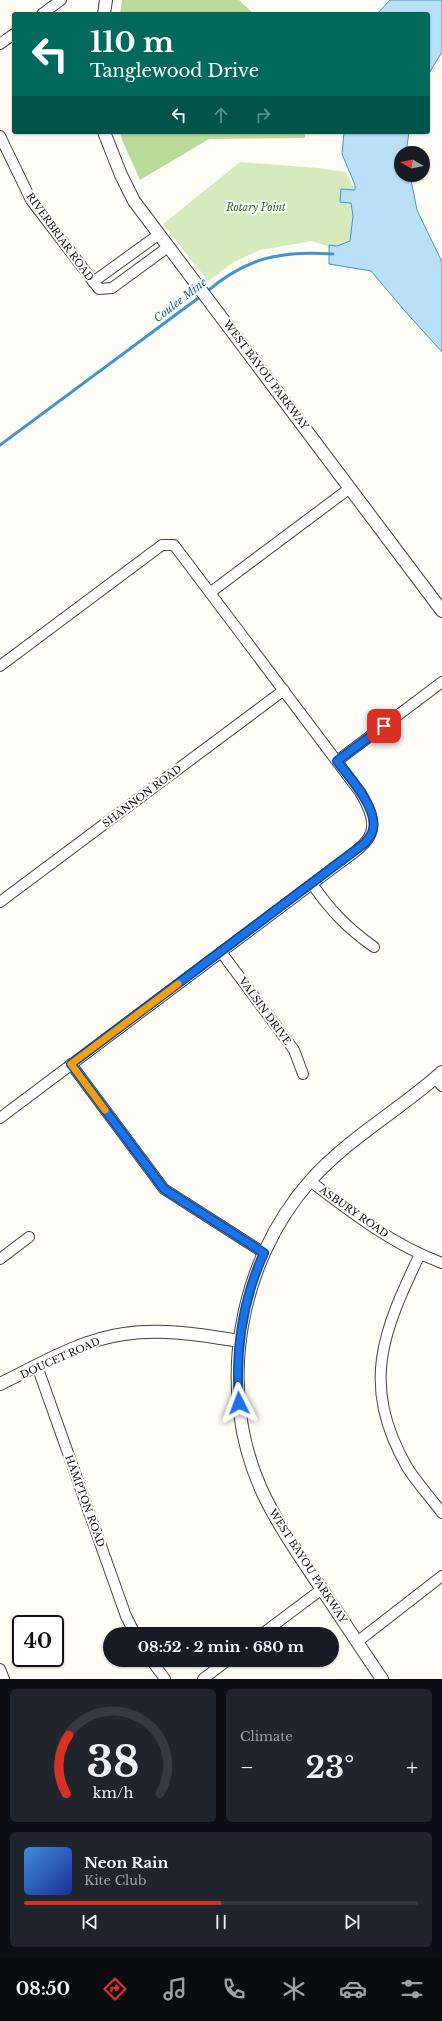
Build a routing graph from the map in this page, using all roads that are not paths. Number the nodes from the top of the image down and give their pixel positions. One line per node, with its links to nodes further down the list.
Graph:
1 (61, 0): 3 (street)
2 (106, 0): 4 (street)
3 (45, 12)
4 (104, 12)
5 (12, 35): 6 (street)
6 (0, 44)
7 (105, 134): 9 (street, WEST BAYOU PARKWAY)
8 (0, 136): 11 (street, RIVERBRIAR ROAD)
9 (158, 235): 10 (street, WEST BAYOU PARKWAY); 11 (street)
10 (168, 247): 11 (street, RIVERBRIAR ROAD); 12 (street, WEST BAYOU PARKWAY)
11 (93, 282)
12 (350, 488): 13 (street); 14 (street, WEST BAYOU PARKWAY)
13 (211, 592): 15 (street); 17 (street)
14 (442, 611)
15 (0, 666)
16 (442, 682): 18 (street)
17 (284, 690): 18 (street); 20 (street, SHANNON ROAD)
18 (337, 761): 19 (street)
19 (312, 884): 21 (street); 22 (street)
20 (0, 902)
21 (374, 947)
22 (221, 952): 23 (street); 24 (street, VALSIN DRIVE)
23 (71, 1064): 26 (street); 29 (street)
24 (303, 1074)
25 (440, 1079): 27 (street, WEST BAYOU PARKWAY)
26 (0, 1118)
27 (310, 1181): 29 (street, WEST BAYOU PARKWAY); 30 (street, ASBURY ROAD)
28 (30, 1237): 31 (street)
29 (264, 1253): 33 (street, WEST BAYOU PARKWAY)
30 (420, 1254): 32 (street, ASBURY ROAD); 36 (street)
31 (0, 1259)
32 (442, 1263)
33 (240, 1341): 34 (street, DOUCET ROAD); 38 (street, WEST BAYOU PARKWAY)
34 (37, 1366): 35 (street, DOUCET ROAD); 39 (street, HAMPTON ROAD)
35 (0, 1384)
36 (442, 1513)
37 (442, 1576): 41 (street)
38 (322, 1589): 40 (street); 41 (street, WEST BAYOU PARKWAY)
39 (132, 1627)
40 (271, 1627)
41 (357, 1642): 48 (street, WEST BAYOU PARKWAY)
42 (156, 1667): 46 (street)
43 (219, 1667): 47 (street)
44 (0, 1669): 45 (street)
45 (4, 1679)
46 (165, 1679)
47 (203, 1679)
48 (382, 1679)

